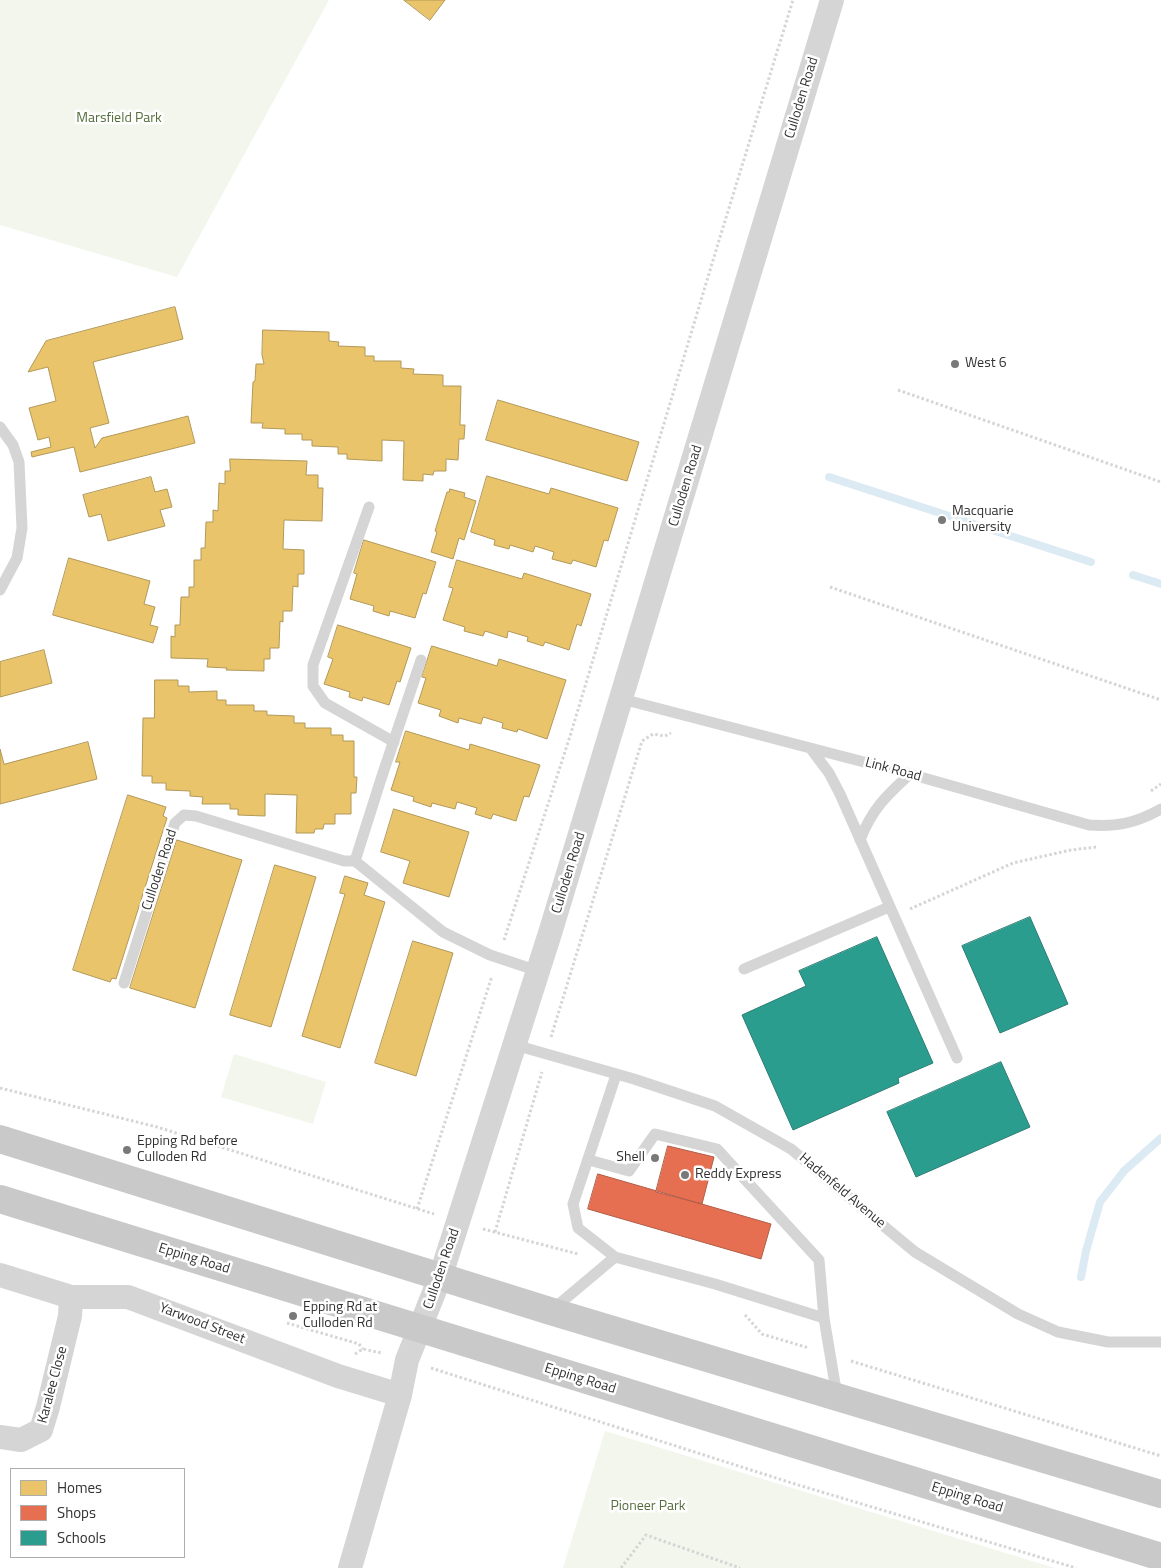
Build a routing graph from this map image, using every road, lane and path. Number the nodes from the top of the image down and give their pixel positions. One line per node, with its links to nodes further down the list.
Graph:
1 (793, 0): 21 (path)
2 (832, 0): 10 (street, Culloden Road)
3 (898, 390): 5 (path)
4 (0, 427): 8 (lane)
5 (1161, 482)
6 (369, 507): 13 (lane)
7 (830, 587): 11 (path)
8 (0, 590)
9 (421, 660): 13 (lane)
10 (622, 699): 14 (lane, Link Road); 23 (street, Culloden Road)
11 (1161, 700)
12 (672, 733): 26 (path)
13 (394, 742): 19 (lane)
14 (811, 749): 15 (lane, Link Road); 17 (lane)
15 (910, 774): 16 (lane, Link Road); 17 (lane)
16 (1161, 809)
17 (860, 840): 20 (lane)
18 (1106, 845): 20 (path)
19 (355, 861): 21 (lane, Culloden Road); 24 (lane, Culloden Road)
20 (891, 911): 22 (lane); 27 (lane)
21 (499, 957): 23 (lane, Culloden Road); 33 (path)
22 (744, 969)
23 (538, 971): 25 (street, Culloden Road)
24 (124, 983)
25 (515, 1045): 26 (lane, Hadenfeld Avenue); 34 (street, Culloden Road)
26 (546, 1054): 28 (lane, Hadenfeld Avenue); 35 (path)
27 (957, 1058)
28 (616, 1075): 31 (lane); 44 (lane, Hadenfeld Avenue)
29 (0, 1088): 33 (path)
30 (0, 1139): 38 (main road)
31 (589, 1160): 36 (lane); 41 (lane)
32 (0, 1199): 43 (main road, Epping Road)
33 (417, 1209): 34 (path)
34 (458, 1222): 38 (street, Culloden Road)
35 (495, 1232)
36 (615, 1257): 40 (lane); 41 (lane)
37 (0, 1275): 39 (street, Yarwood Street)
38 (441, 1275): 40 (main road); 43 (street, Culloden Road)
39 (71, 1297): 47 (street, Yarwood Street); 50 (street, Karalee Close)
40 (550, 1311): 49 (main road)
41 (824, 1318): 49 (lane)
42 (287, 1323): 45 (path)
43 (420, 1328): 46 (street, Culloden Road); 52 (main road, Epping Road)
44 (1161, 1342)
45 (363, 1349): 46 (path); 47 (path)
46 (407, 1360): 48 (street, Culloden Road); 56 (path)
47 (338, 1376): 48 (street, Yarwood Street)
48 (400, 1395): 53 (street, Culloden Road)
49 (837, 1398): 51 (main road)
50 (0, 1437)
51 (1161, 1494)
52 (1161, 1557)
53 (350, 1568)
54 (621, 1568): 55 (path)
55 (740, 1568)
56 (1076, 1568)

